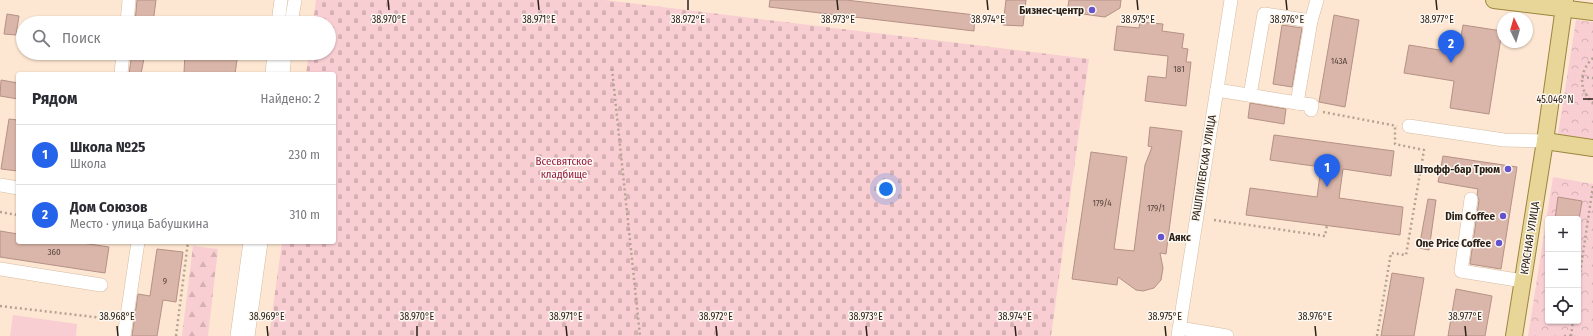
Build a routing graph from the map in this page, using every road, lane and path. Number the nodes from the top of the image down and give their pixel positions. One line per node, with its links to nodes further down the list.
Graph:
1 (129, 0): 9 (street)
2 (281, 0): 10 (street)
3 (295, 0): 11 (street)
4 (1231, 0): 23 (street, РАШПИЛЕВСКАЯ УЛИЦА)
5 (1317, 0): 12 (street)
6 (1494, 0): 7 (main road)
7 (1564, 4): 8 (main road); 30 (main road, КРАСНАЯ УЛИЦА)
8 (1593, 12)
9 (128, 16)
10 (279, 16)
11 (292, 16)
12 (1311, 21): 24 (street); 25 (street)
13 (1593, 58): 21 (path)
14 (123, 60): 18 (street)
15 (273, 60): 19 (street)
16 (285, 60): 20 (street)
17 (612, 69): 57 (path)
18 (121, 72)
19 (272, 72)
20 (283, 72)
21 (1582, 77): 22 (path); 26 (path)
22 (1593, 78)
23 (1217, 90): 24 (street); 52 (street, РАШПИЛЕВСКАЯ УЛИЦА)
24 (1250, 95): 25 (street)
25 (1297, 103): 27 (street)
26 (1593, 103)
27 (1311, 110): 28 (path)
28 (1395, 126): 29 (path); 59 (path)
29 (1409, 126): 30 (street)
30 (1545, 141): 31 (main road); 48 (main road, КРАСНАЯ УЛИЦА)
31 (1593, 148)
32 (0, 185): 34 (street)
33 (1593, 186): 44 (path)
34 (16, 188)
35 (1472, 199): 48 (street)
36 (0, 212): 37 (path)
37 (16, 215)
38 (1214, 220): 39 (path)
39 (1327, 225)
40 (138, 244): 53 (street)
41 (188, 244): 54 (path)
42 (250, 244): 55 (street)
43 (261, 244): 56 (street)
44 (1581, 267)
45 (0, 269): 47 (street)
46 (1457, 278): 48 (street)
47 (101, 285)
48 (1522, 285): 60 (main road, КРАСНАЯ УЛИЦА)
49 (0, 306): 50 (path)
50 (103, 318)
51 (1573, 324): 62 (path)
52 (1178, 332): 58 (street)
53 (124, 336)
54 (176, 336)
55 (237, 336)
56 (248, 336)
57 (640, 336)
58 (1227, 336)
59 (1377, 336)
60 (1514, 336)
61 (1564, 336): 62 (path)
62 (1571, 336)

